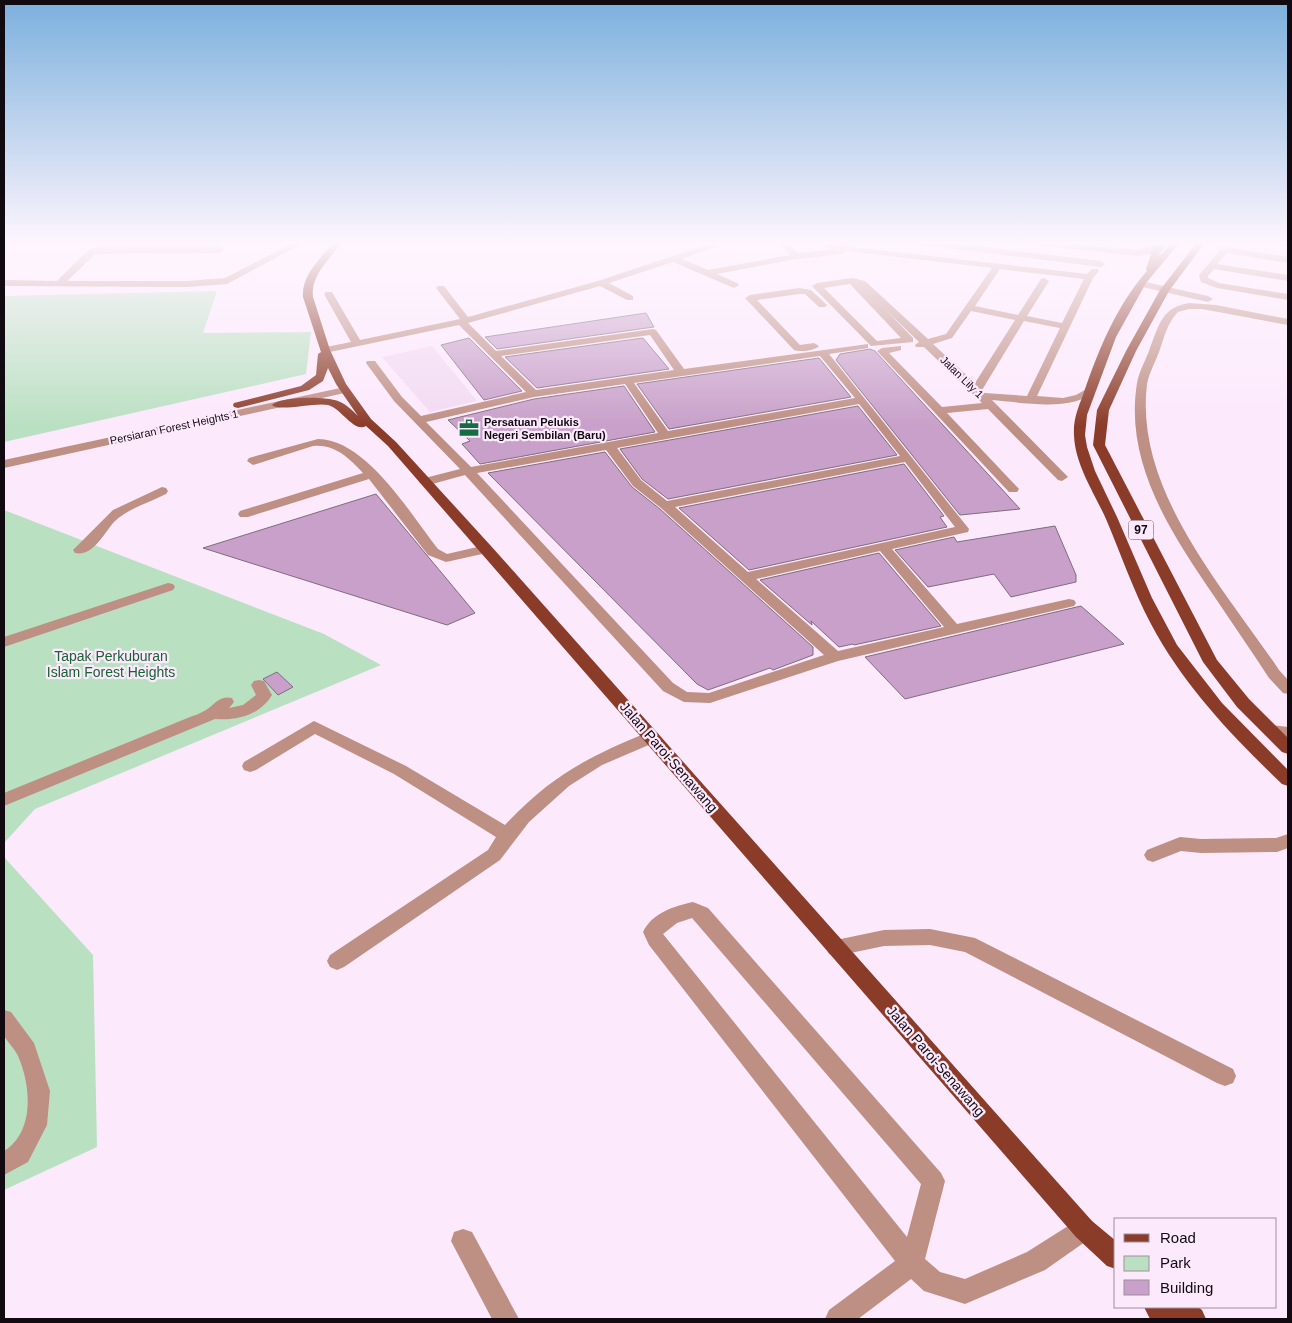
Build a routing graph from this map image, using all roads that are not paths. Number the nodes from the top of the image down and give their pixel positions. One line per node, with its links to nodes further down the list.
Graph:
1 (310, 303): 27 (main road, Jalan Paroi-Senawang)
2 (335, 303): 25 (street)
3 (450, 303): 21 (street)
4 (527, 303): 21 (street)
5 (755, 303): 24 (street)
6 (819, 303): 24 (street)
7 (834, 303): 8 (street)
8 (875, 303)
9 (880, 303): 26 (street, Jalan Lily 1)
10 (973, 303): 18 (street)
11 (1030, 303): 20 (street)
12 (1076, 303): 23 (street)
13 (1131, 303): 34 (main road, 97)
14 (1159, 303): 75 (main road, 97)
15 (1243, 303): 19 (street)
16 (1269, 303): 17 (street)
17 (1288, 306)
18 (969, 308): 20 (street); 26 (street)
19 (1288, 313)
20 (1021, 318): 23 (street); 35 (street)
21 (463, 321): 25 (street); 29 (street)
22 (1288, 322): 70 (street)
23 (1065, 326): 37 (street)
24 (861, 342): 28 (street)
25 (357, 344): 27 (street)
26 (928, 344): 35 (street, Jalan Lily 1); 43 (street)
27 (323, 347): 33 (main road, Jalan Paroi-Senawang); 40 (main road)
28 (822, 352): 31 (street); 38 (street)
29 (494, 354): 31 (street); 36 (street)
30 (371, 363): 44 (street)
31 (681, 372): 32 (street)
32 (628, 380): 36 (street); 46 (street)
33 (343, 387): 40 (street, Persiaran Forest Heights 1); 41 (street, Persiaran Forest Heights 1); 47 (main road, Jalan Paroi-Senawang)
34 (1090, 390): 39 (street); 45 (main road, 97)
35 (979, 393): 37 (street); 42 (street, Jalan Lily 1)
36 (534, 394): 44 (street)
37 (1030, 398): 39 (street)
38 (862, 400): 46 (street); 50 (street)
39 (1054, 401): 45 (street)
40 (238, 405): 49 (street, Persiaran Forest Heights 1)
41 (277, 405): 47 (main road); 52 (street, Persiaran Forest Heights 1)
42 (990, 405): 43 (street); 55 (street, Jalan Lily 1)
43 (940, 411): 57 (street)
44 (418, 420): 53 (street)
45 (1080, 420): 80 (main road, 97)
46 (666, 434): 48 (street)
47 (392, 444): 56 (main road, Jalan Paroi-Senawang)
48 (609, 445): 53 (street); 59 (street)
49 (4, 454)
50 (908, 458): 59 (street); 61 (street)
51 (253, 461): 54 (street)
52 (4, 464)
53 (468, 471): 56 (street); 69 (street)
54 (371, 474): 60 (street); 62 (street)
55 (1062, 477)
56 (425, 482): 62 (main road, Jalan Paroi-Senawang)
57 (1013, 489)
58 (162, 491): 63 (street)
59 (665, 505): 64 (street)
60 (244, 514)
61 (882, 546): 64 (street); 67 (street)
62 (486, 549): 77 (main road, Jalan Paroi-Senawang)
63 (80, 550)
64 (746, 577): 69 (street)
65 (168, 587): 68 (street)
66 (1069, 603): 67 (street)
67 (954, 630): 69 (street)
68 (4, 642)
69 (835, 657)
70 (1281, 674): 72 (street)
71 (260, 685): 74 (street)
72 (1288, 689)
73 (226, 702): 74 (street)
74 (213, 713): 81 (street)
75 (1271, 731): 76 (street); 78 (main road, 97)
76 (1288, 733)
77 (652, 737): 82 (street); 85 (main road, Jalan Paroi-Senawang)
78 (1288, 748)
79 (250, 766): 82 (street)
80 (1288, 780)
81 (4, 800)
82 (507, 835): 86 (street)
83 (1288, 841): 84 (street)
84 (1153, 855)
85 (836, 948): 88 (street); 90 (main road, Jalan Paroi-Senawang)
86 (337, 961)
87 (4, 1019): 89 (street)
88 (1226, 1076)
89 (4, 1164)
90 (1084, 1229): 92 (main road, Jalan Paroi-Senawang); 93 (street)
91 (463, 1241): 96 (street)
92 (1112, 1255)
93 (912, 1263): 93 (street); 97 (street)
94 (1157, 1308): 98 (main road)
95 (1179, 1308): 99 (main road)
96 (506, 1319)
97 (838, 1319)
98 (1167, 1319)
99 (1194, 1319)

